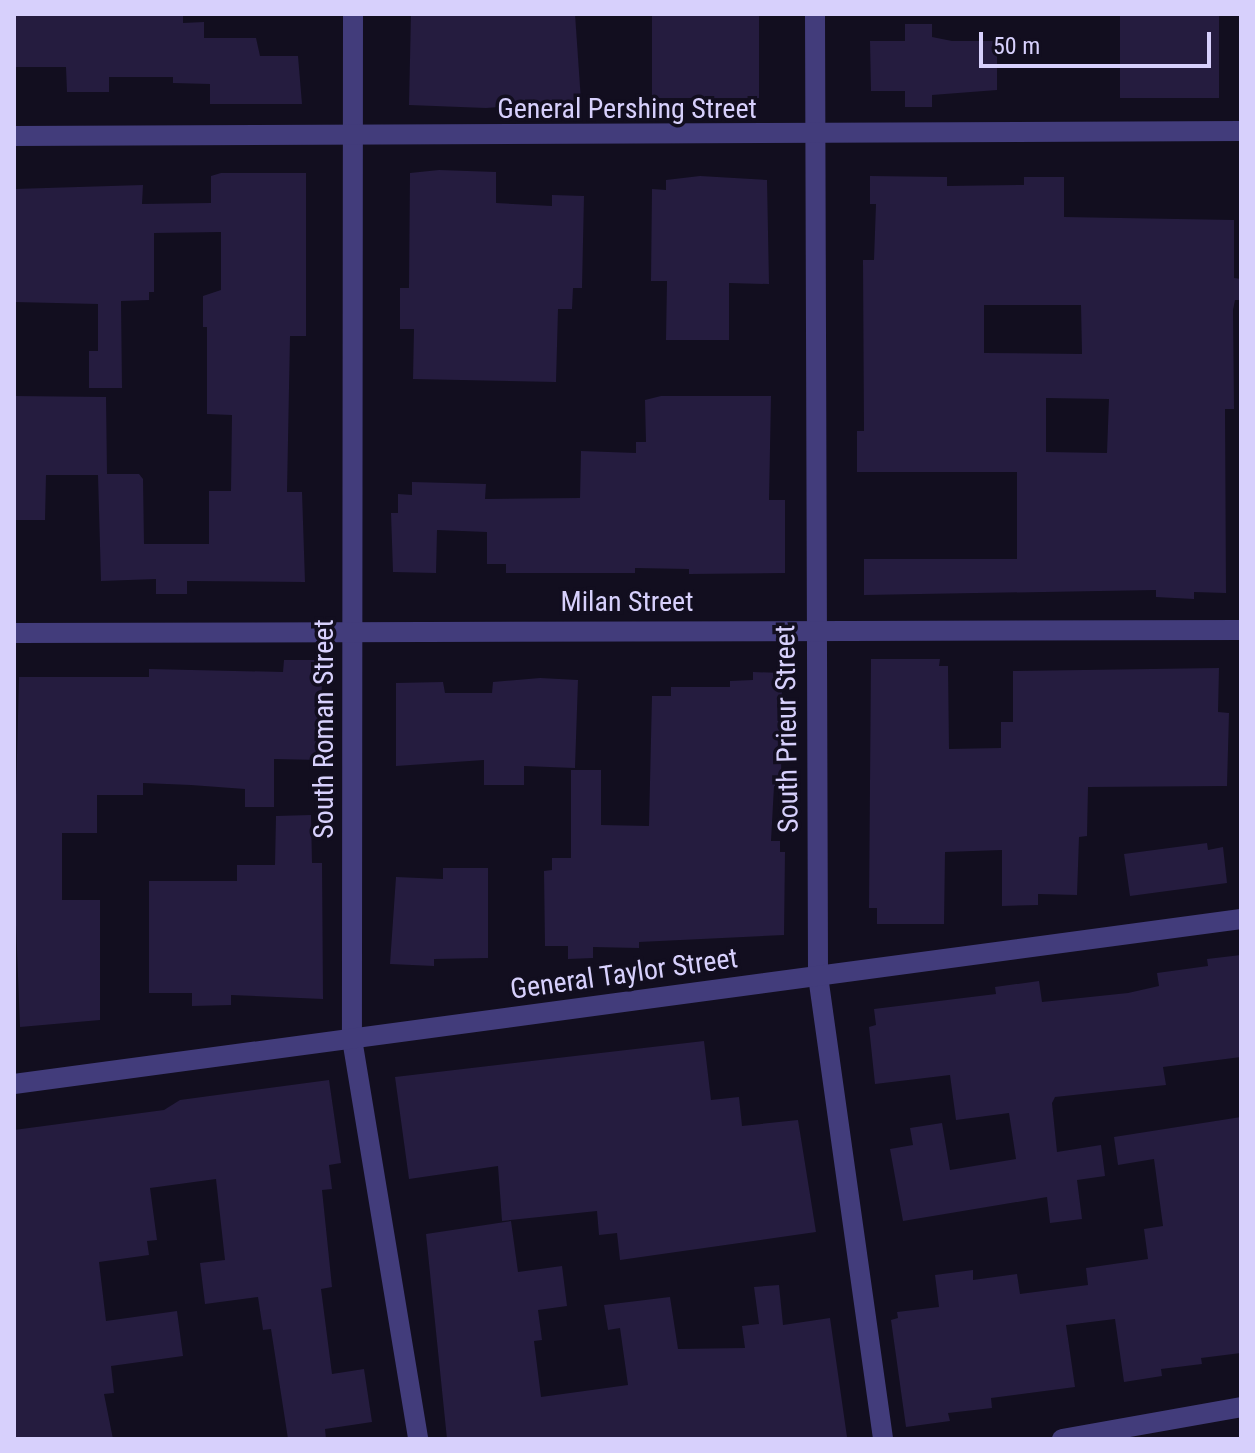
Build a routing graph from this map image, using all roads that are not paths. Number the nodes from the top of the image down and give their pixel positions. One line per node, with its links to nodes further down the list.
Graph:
1 (353, 14): 6 (street, South Roman Street)
2 (815, 14): 5 (street, South Prieur Street)
3 (1241, 131): 5 (street, General Pershing Street)
4 (14, 136): 6 (street, General Pershing Street)
5 (815, 136): 6 (street, General Pershing Street); 7 (street, South Prieur Street)
6 (353, 138): 9 (street, South Roman Street)
7 (814, 629): 8 (street, Milan Street); 9 (street, Milan Street); 12 (street, South Prieur Street)
8 (1241, 630)
9 (352, 631): 10 (street, Milan Street); 13 (street, South Roman Street)
10 (14, 633)
11 (1241, 919): 12 (street, General Taylor Street)
12 (818, 976): 13 (street, General Taylor Street); 17 (street, South Prieur Street)
13 (352, 1039): 14 (street, General Taylor Street); 16 (street, South Roman Street)
14 (14, 1084)
15 (1241, 1407): 18 (street)
16 (418, 1439)
17 (883, 1439)
18 (1062, 1439)

